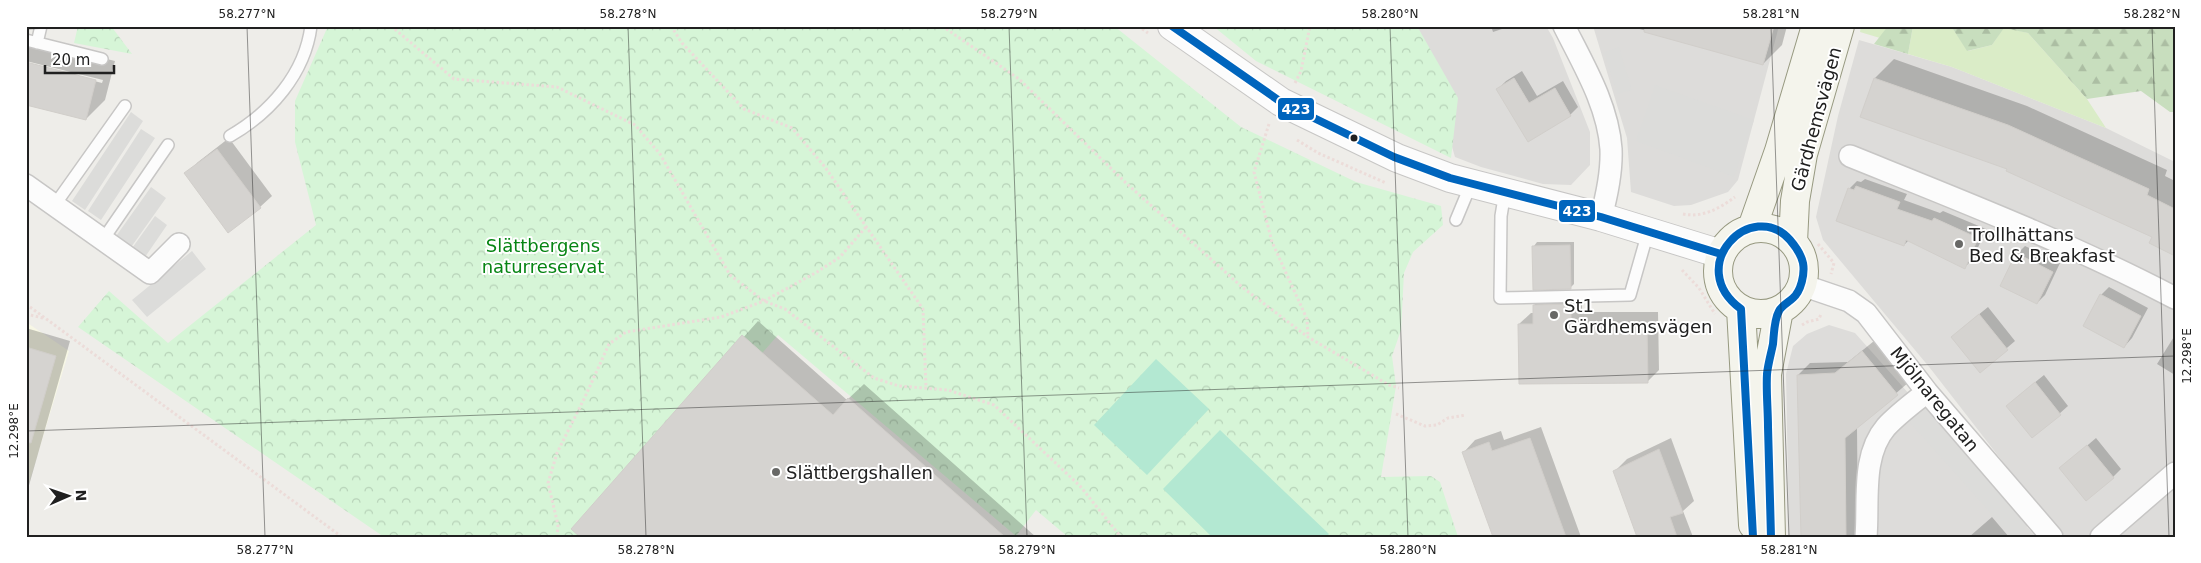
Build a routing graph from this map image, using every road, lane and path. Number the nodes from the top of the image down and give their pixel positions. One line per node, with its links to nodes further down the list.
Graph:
1 (41, 26): 11 (lane)
2 (311, 26): 15 (lane)
3 (391, 26): 35 (path)
4 (671, 26): 26 (path)
5 (942, 26): 41 (path)
6 (1172, 26): 13 (street)
7 (1310, 26): 13 (path)
8 (1564, 26): 24 (street)
9 (1816, 26): 27 (main road, Gärdhemsvägen)
10 (1840, 26): 30 (main road, Gärdhemsvägen)
11 (32, 41): 12 (lane)
12 (102, 59)
13 (1288, 89): 18 (street); 41 (path)
14 (125, 106): 22 (lane)
15 (230, 136)
16 (168, 145): 29 (lane)
17 (1850, 156): 34 (street)
18 (1471, 184): 20 (street); 25 (lane)
19 (26, 185): 22 (street)
20 (1505, 192): 24 (street); 28 (lane)
21 (1737, 196): 23 (path)
22 (54, 206): 29 (street)
23 (1674, 212)
24 (1602, 218): 28 (street)
25 (1456, 220)
26 (866, 227): 35 (path); 42 (path)
27 (1752, 228): 30 (main road); 32 (main road)
28 (1648, 232): 32 (street)
29 (102, 241): 31 (street)
30 (1793, 242): 33 (main road, Gärdhemsvägen)
31 (179, 244)
32 (1721, 254): 37 (main road)
33 (1802, 284): 38 (main road); 44 (street, Mjölnaregatan)
34 (2175, 298)
35 (764, 301): 42 (path); 49 (path)
36 (26, 304): 40 (path)
37 (1741, 309): 38 (main road); 51 (main road)
38 (1779, 310): 52 (main road)
39 (26, 314): 40 (path)
40 (46, 319): 48 (path)
41 (1308, 337): 43 (path)
42 (926, 388): 50 (path)
43 (1399, 388)
44 (1927, 392): 53 (street); 54 (street, Mjölnaregatan)
45 (1396, 414): 46 (path)
46 (1466, 415)
47 (2175, 473): 55 (street)
48 (342, 537)
49 (556, 537)
50 (1121, 537)
51 (1753, 537)
52 (1771, 537)
53 (1866, 537)
54 (2052, 537)
55 (2101, 537)

